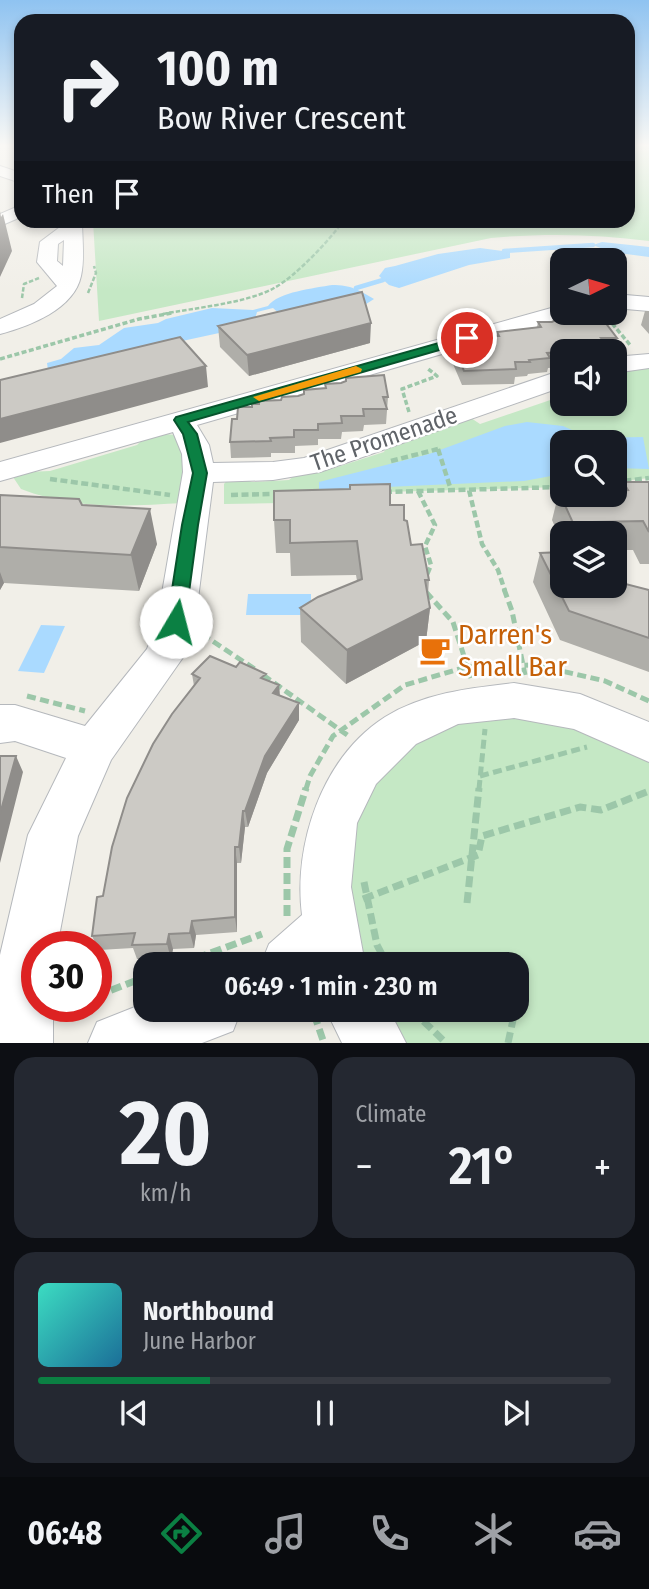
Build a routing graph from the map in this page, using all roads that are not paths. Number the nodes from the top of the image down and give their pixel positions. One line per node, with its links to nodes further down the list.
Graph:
1 (73, 228): 5 (street)
2 (649, 304): 3 (street)
3 (627, 307)
4 (550, 315): 9 (street)
5 (0, 327)
6 (644, 355): 7 (street)
7 (627, 361)
8 (550, 382): 11 (street, The Promenade)
9 (180, 420): 10 (street); 11 (street)
10 (0, 472)
11 (191, 487): 13 (street)
12 (11, 710): 13 (street)
13 (94, 731): 19 (street)
14 (649, 743): 15 (street)
15 (330, 939)
16 (154, 1022): 18 (street)
17 (363, 1022): 20 (street)
18 (116, 1030)
19 (23, 1043)
20 (376, 1043)

